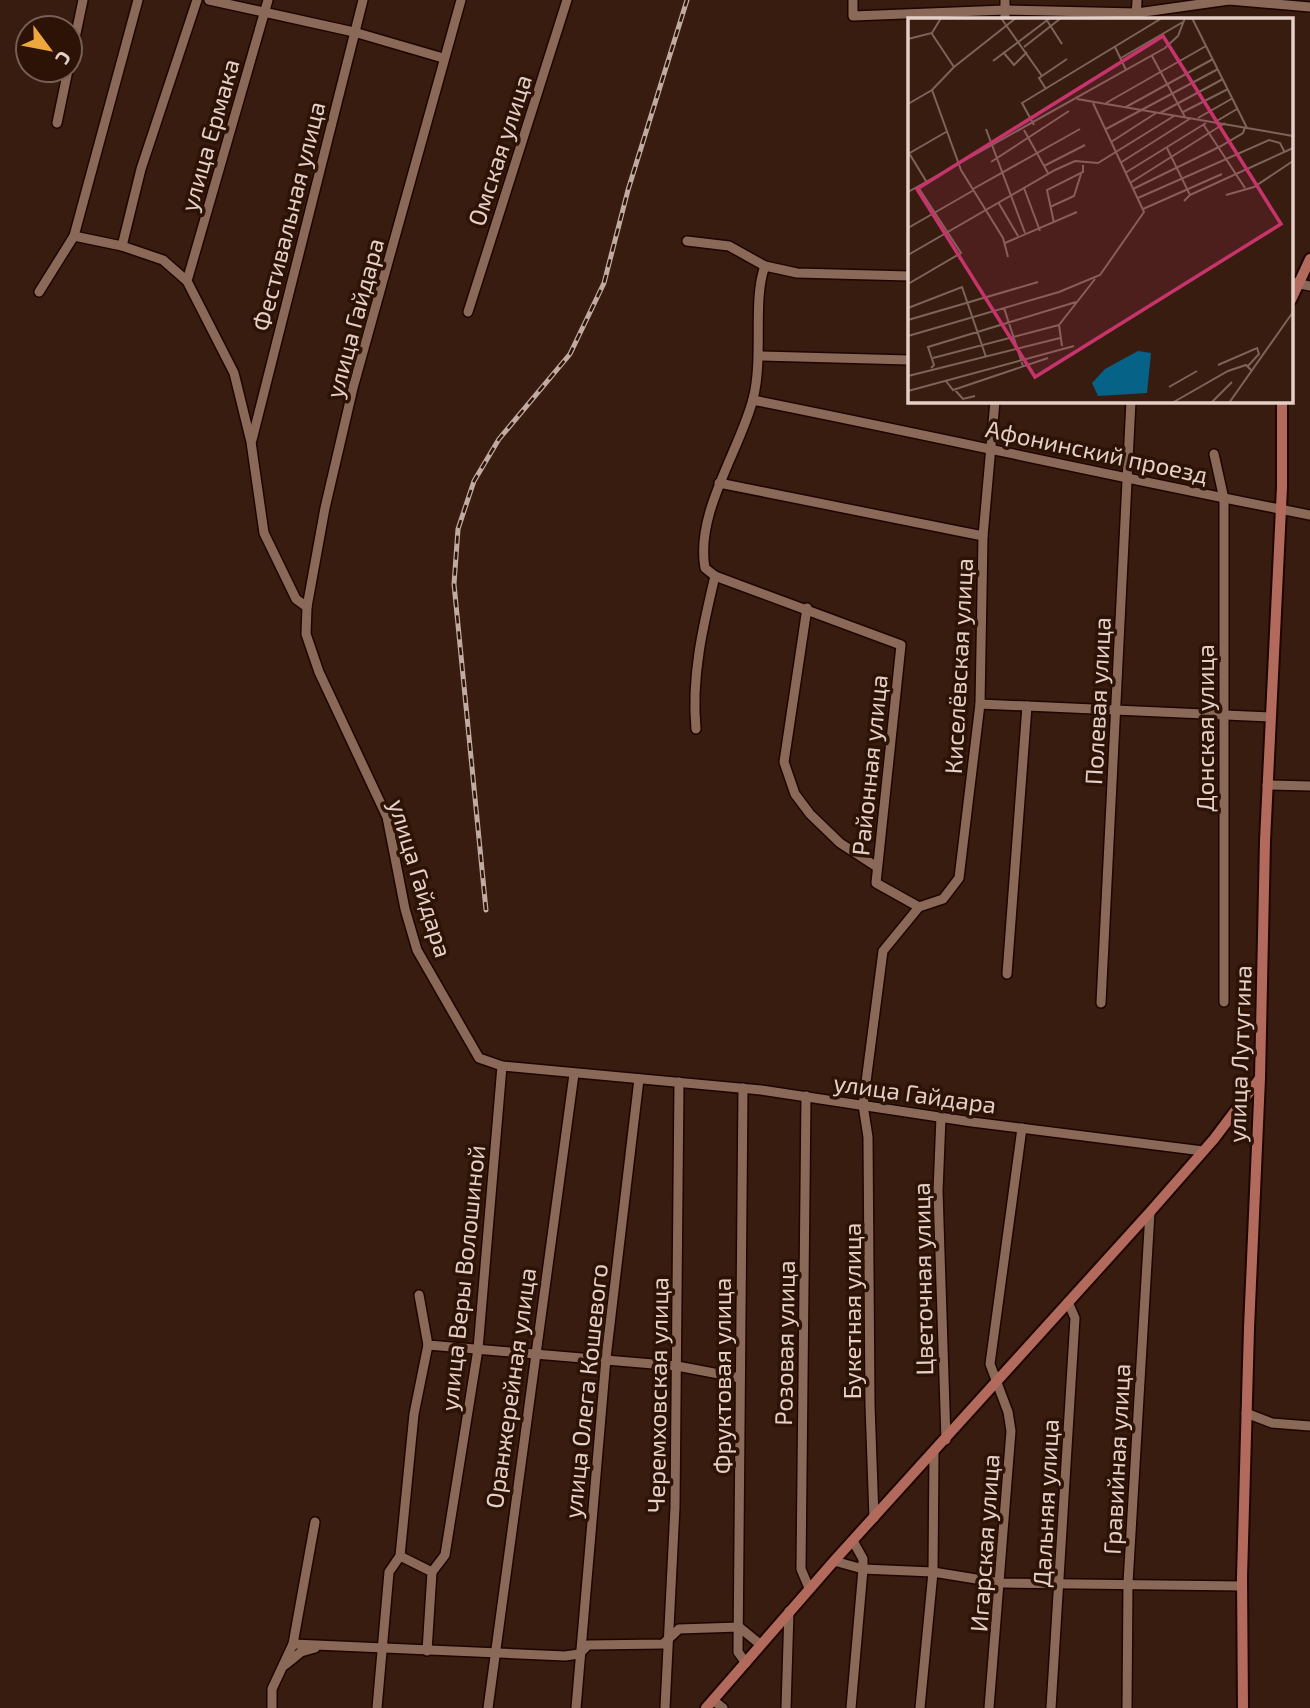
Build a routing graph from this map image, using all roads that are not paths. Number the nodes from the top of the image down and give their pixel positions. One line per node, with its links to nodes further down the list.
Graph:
1 (138, 0): 19 (street)
2 (197, 0): 21 (street)
3 (209, 0): 13 (street)
4 (268, 0): 13 (street, улица Ермака)
5 (363, 0): 15 (street, Фестивальная улица)
6 (461, 0): 16 (street, улица Гайдара)
7 (567, 0): 28 (street, Омская улица)
8 (853, 0): 12 (street)
9 (1137, 0): 14 (street)
10 (1249, 1): 11 (street); 14 (street)
11 (1310, 7)
12 (1005, 10): 14 (street)
13 (264, 12): 15 (street); 25 (street, улица Ермака)
14 (1136, 16)
15 (354, 33): 16 (street); 35 (street, Фестивальная улица)
16 (443, 58): 45 (street, улица Гайдара)
17 (65, 84): 18 (street)
18 (57, 123)
19 (74, 236): 21 (street); 27 (street)
20 (687, 240): 23 (street)
21 (122, 246): 25 (street)
22 (1310, 259): 26 (main road)
23 (765, 266): 24 (street); 29 (street)
24 (908, 276)
25 (187, 281): 35 (street)
26 (1300, 284)
27 (39, 292)
28 (468, 312)
29 (761, 356): 30 (street); 31 (street)
30 (908, 360)
31 (753, 400): 36 (street, Афонинский проезд); 39 (street)
32 (995, 402): 36 (street, Киселёвская улица)
33 (1131, 402): 38 (street, Полевая улица)
34 (1282, 402): 41 (main road, улица Лутугина)
35 (251, 442): 45 (street)
36 (992, 447): 38 (street, Афонинский проезд); 43 (street, Киселёвская улица)
37 (1214, 454): 40 (street, Донская улица)
38 (1127, 481): 40 (street, Афонинский проезд); 49 (street, Полевая улица)
39 (719, 483): 43 (street); 44 (street)
40 (1224, 499): 41 (street, Афонинский проезд); 50 (street, Донская улица)
41 (1281, 509): 42 (street, Афонинский проезд); 51 (main road, улица Лутугина)
42 (1310, 515)
43 (983, 536): 47 (street, Киселёвская улица)
44 (715, 576): 46 (street); 52 (street)
45 (307, 607): 60 (street, улица Гайдара)
46 (807, 608): 55 (street); 55 (street, Районная улица)
47 (980, 704): 48 (street); 56 (street, Киселёвская улица)
48 (1027, 706): 49 (street); 57 (street)
49 (1116, 709): 50 (street); 59 (street, Полевая улица)
50 (1223, 713): 51 (street); 58 (street, Донская улица)
51 (1270, 716): 53 (main road, улица Лутугина)
52 (696, 729)
53 (1267, 785): 54 (street); 62 (main road, улица Лутугина)
54 (1310, 786)
55 (877, 867): 56 (street, Районная улица)
56 (919, 907): 67 (street, Киселёвская улица)
57 (1007, 974)
58 (1224, 1002)
59 (1101, 1003)
60 (502, 1066): 61 (street, улица Гайдара); 75 (street, улица Веры Волошиной)
61 (574, 1074): 63 (street, улица Гайдара); 76 (street, Оранжерейная улица)
62 (1260, 1078): 70 (main road); 81 (main road, улица Лутугина)
63 (639, 1079): 64 (street, улица Гайдара); 77 (street, улица Олега Кошевого)
64 (679, 1082): 65 (street, улица Гайдара); 78 (street, Черемховская улица)
65 (743, 1088): 66 (street, улица Гайдара); 79 (street, Фруктовая улица)
66 (806, 1096): 67 (street, улица Гайдара); 97 (street, Розовая улица)
67 (863, 1105): 68 (street, улица Гайдара); 85 (street, Букетная улица)
68 (941, 1117): 69 (street, улица Гайдара); 83 (street, Цветочная улица)
69 (1022, 1128): 70 (street, улица Гайдара); 80 (street, Игарская улица)
70 (1203, 1151): 71 (main road)
71 (1150, 1212): 73 (main road); 95 (street, Гравийная улица)
72 (419, 1295): 74 (street)
73 (1068, 1301): 80 (main road); 94 (street, Дальняя улица)
74 (428, 1345): 75 (street); 88 (street, улица Веры Волошиной)
75 (478, 1349): 76 (street); 91 (street, улица Веры Волошиной)
76 (533, 1355): 77 (street); 107 (street, Оранжерейная улица)
77 (606, 1358): 78 (street); 106 (street, улица Олега Кошевого)
78 (677, 1366): 79 (street); 100 (street, Черемховская улица)
79 (740, 1378): 99 (street, Фруктовая улица)
80 (996, 1384): 83 (main road); 93 (street, Игарская улица)
81 (1246, 1413): 82 (street); 96 (main road, улица Лутугина)
82 (1310, 1426)
83 (946, 1440): 84 (main road)
84 (934, 1453): 85 (main road); 92 (street)
85 (874, 1518): 87 (main road)
86 (315, 1522): 101 (street)
87 (853, 1541): 89 (main road); 90 (street)
88 (400, 1556): 91 (street); 104 (street, улица Веры Волошиной)
89 (834, 1560): 90 (street); 97 (main road)
90 (863, 1569): 92 (street); 118 (street)
91 (432, 1572): 105 (street)
92 (933, 1572): 93 (street); 119 (street)
93 (1001, 1583): 94 (street); 120 (street, Игарская улица)
94 (1060, 1583): 95 (street); 121 (street, Дальняя улица)
95 (1128, 1583): 96 (street); 122 (street, Гравийная улица)
96 (1242, 1586): 123 (main road, улица Лутугина)
97 (809, 1588): 98 (main road)
98 (789, 1611): 102 (main road); 117 (street)
99 (739, 1627): 100 (street); 102 (street); 108 (street, Фруктовая улица)
100 (669, 1639): 106 (street); 115 (street, Черемховская улица)
101 (293, 1644): 103 (street); 109 (street)
102 (761, 1645): 108 (main road)
103 (322, 1646): 104 (street); 109 (street)
104 (381, 1650): 105 (street); 112 (street, улица Веры Волошиной)
105 (427, 1651): 107 (street)
106 (579, 1654): 107 (street); 114 (street, улица Олега Кошевого)
107 (495, 1655): 113 (street, Оранжерейная улица)
108 (746, 1662): 110 (main road)
109 (277, 1674): 111 (street)
110 (710, 1704): 116 (street)
111 (272, 1708)
112 (377, 1708)
113 (488, 1708)
114 (576, 1708)
115 (665, 1708)
116 (723, 1708)
117 (786, 1708)
118 (851, 1708)
119 (920, 1708)
120 (989, 1708)
121 (1051, 1708)
122 (1127, 1708)
123 (1243, 1708)

